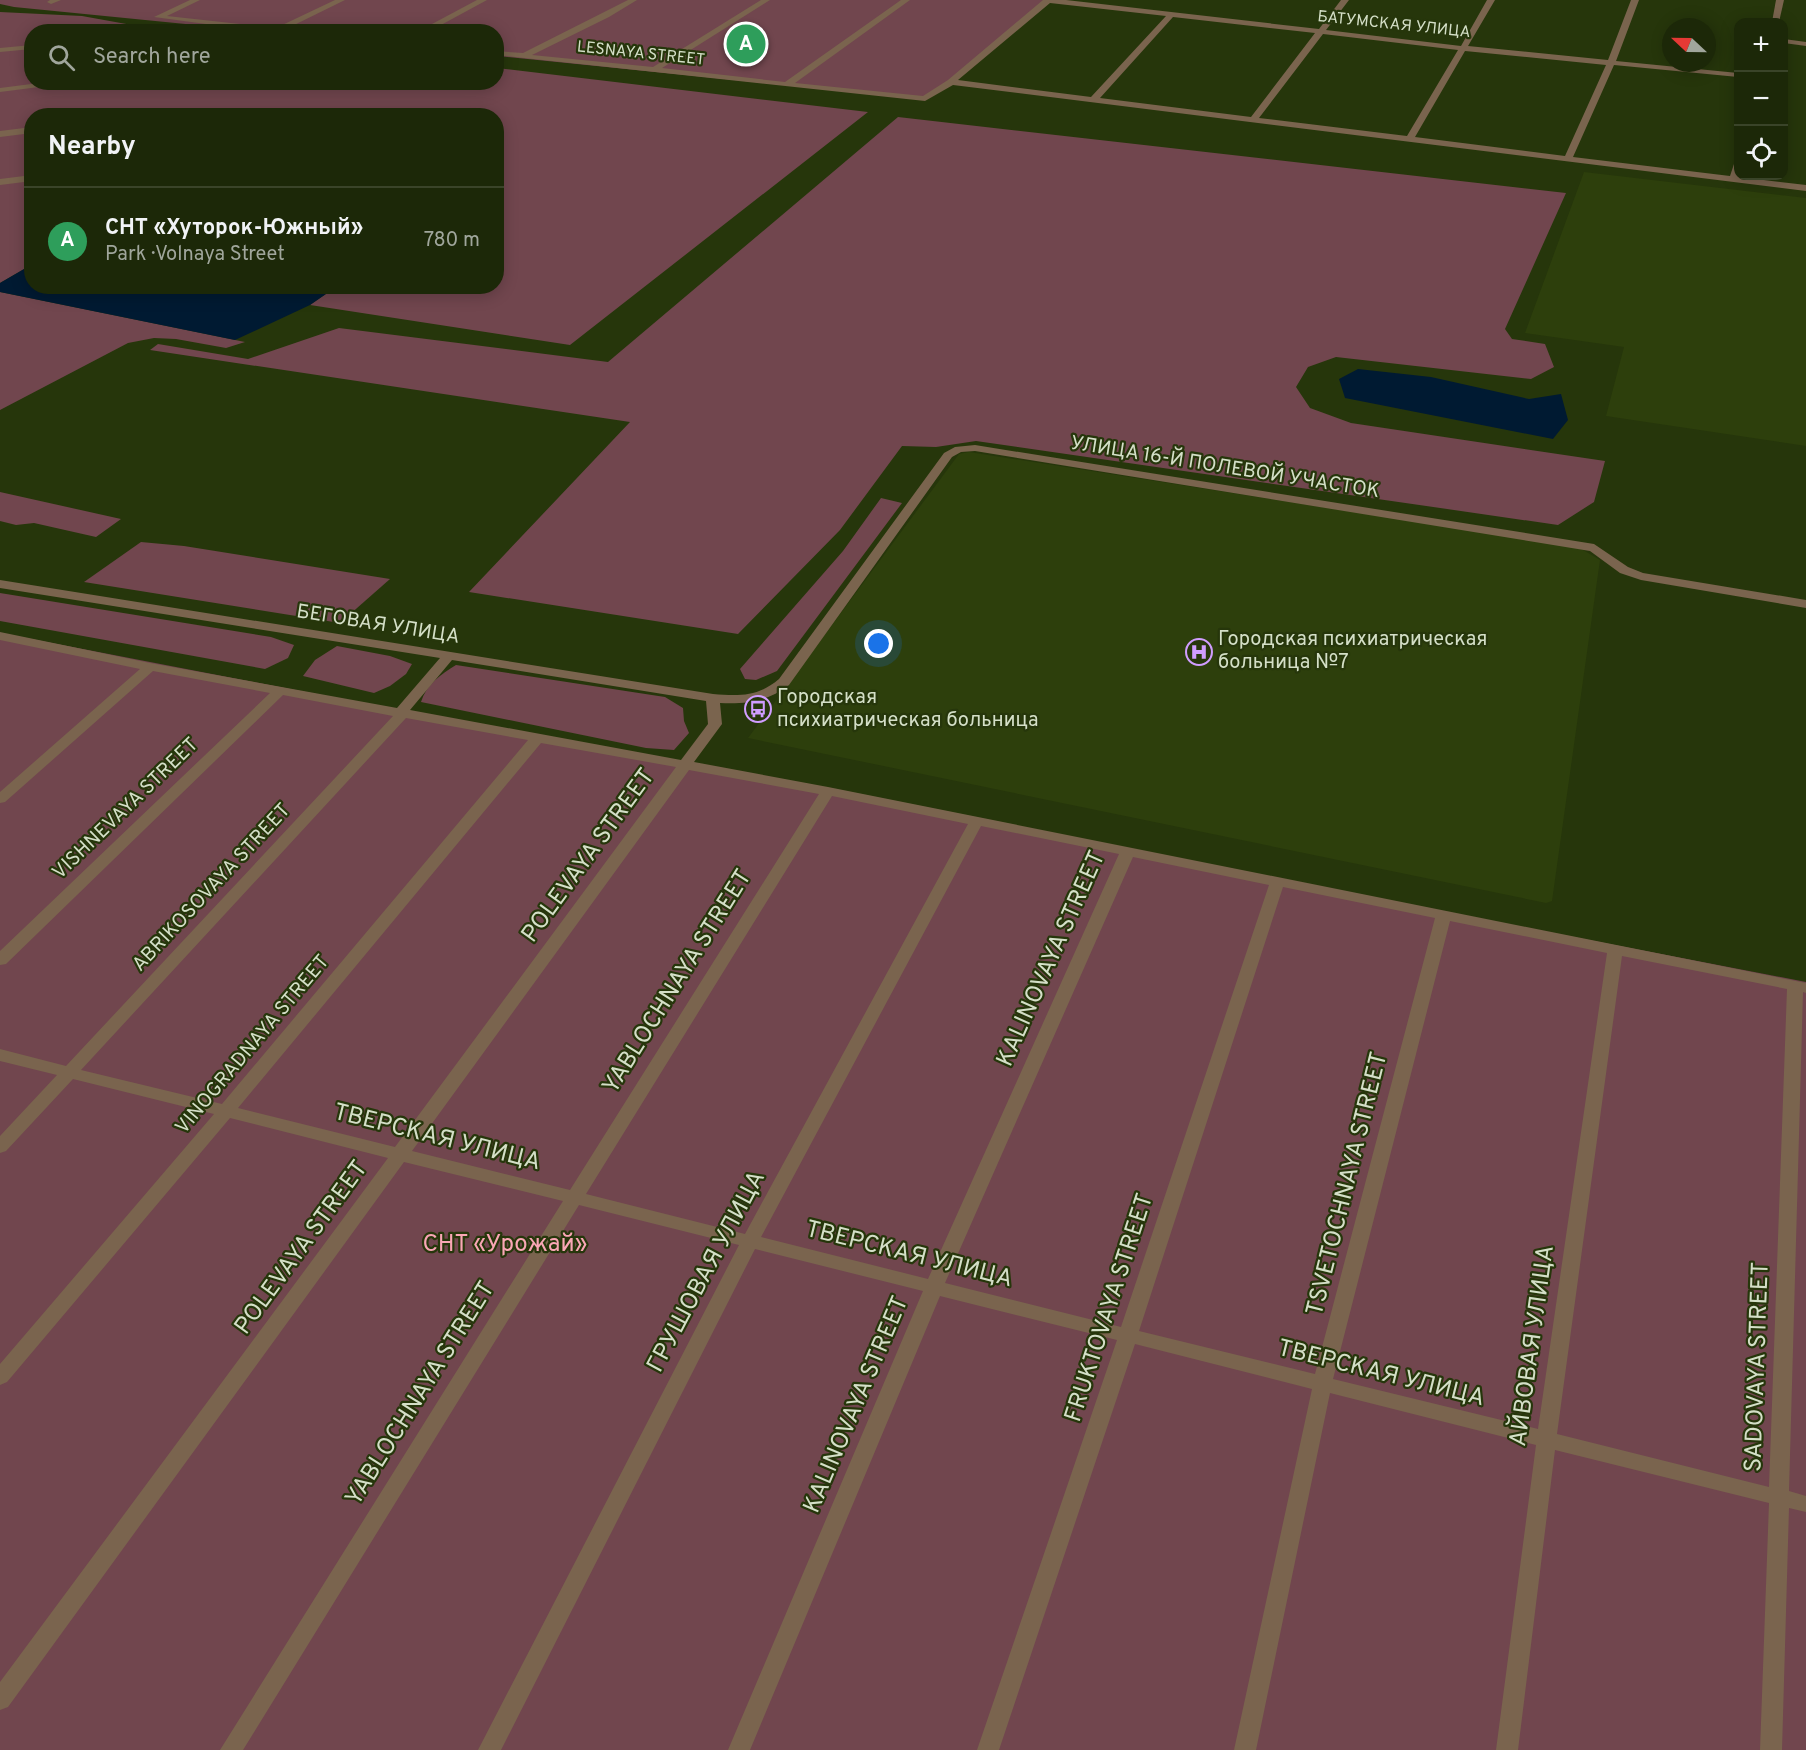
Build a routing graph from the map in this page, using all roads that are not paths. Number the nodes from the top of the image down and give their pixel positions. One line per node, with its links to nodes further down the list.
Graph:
1 (196, 0): 14 (street)
2 (341, 0): 15 (street)
3 (483, 0): 16 (street)
4 (633, 0): 24 (street)
5 (766, 0): 26 (street)
6 (906, 0): 29 (street)
7 (1047, 0): 12 (street, БАТУМСКАЯ УЛИЦА); 28 (street)
8 (1345, 0): 17 (street)
9 (1491, 0): 21 (street)
10 (1635, 0): 25 (street)
11 (1780, 0): 13 (street)
12 (1171, 15): 17 (street, БАТУМСКАЯ УЛИЦА); 32 (street)
13 (1776, 18)
14 (223, 24)
15 (291, 24)
16 (436, 24)
17 (1320, 32): 21 (street, БАТУМСКАЯ УЛИЦА); 33 (street)
18 (1788, 42): 19 (street)
19 (1806, 44)
20 (24, 48): 22 (street)
21 (1461, 48): 25 (street, БАТУМСКАЯ УЛИЦА); 36 (street)
22 (0, 50)
23 (504, 54): 24 (street, LESNAYA STREET)
24 (524, 56): 26 (street, LESNAYA STREET)
25 (1612, 62): 27 (street, БАТУМСКАЯ УЛИЦА); 37 (street)
26 (654, 70): 29 (street, LESNAYA STREET)
27 (1734, 75)
28 (951, 82): 29 (street, LESNAYA STREET); 32 (street)
29 (786, 85)
30 (24, 87): 31 (street)
31 (0, 90)
32 (1094, 99): 33 (street)
33 (1253, 120): 36 (street)
34 (24, 131): 35 (street)
35 (0, 134)
36 (1410, 139): 37 (street)
37 (1568, 159): 38 (street)
38 (1734, 178)
39 (24, 179): 41 (street)
40 (1748, 180): 42 (street)
41 (0, 182)
42 (1806, 188)
43 (0, 584): 46 (street, БЕГОВАЯ УЛИЦА)
44 (1806, 604): 50 (street, УЛИЦА 16-Й ПОЛЕВОЙ УЧАСТОК)
45 (0, 636): 47 (street)
46 (450, 655): 49 (street, БЕГОВАЯ УЛИЦА); 51 (street, ABRIKOSOVAYA STREET)
47 (150, 667): 48 (street); 55 (street)
48 (280, 690): 51 (street); 61 (street, VISHNEVAYA STREET)
49 (713, 698): 50 (street, БЕГОВАЯ УЛИЦА); 53 (street, POLEVAYA STREET)
50 (750, 700)
51 (402, 714): 52 (street); 64 (street, ABRIKOSOVAYA STREET)
52 (537, 738): 53 (street); 65 (street, VINOGRADNAYA STREET)
53 (684, 765): 54 (street); 67 (street, POLEVAYA STREET)
54 (828, 791): 56 (street); 68 (street, YABLOCHNAYA STREET)
55 (0, 799)
56 (977, 821): 57 (street); 69 (street, ГРУШОВАЯ УЛИЦА)
57 (1128, 851): 58 (street); 70 (street, KALINOVAYA STREET)
58 (1278, 881): 59 (street); 71 (street, FRUKTOVAYA STREET)
59 (1444, 914): 60 (street); 73 (street, TSVETOCHNAYA STREET)
60 (1615, 949): 62 (street); 74 (street, АЙВОВАЯ УЛИЦА)
61 (0, 960)
62 (1801, 987): 75 (street, SADOVAYA STREET)
63 (0, 1055): 64 (street, ТВЕРСКАЯ УЛИЦА)
64 (70, 1073): 65 (street, ТВЕРСКАЯ УЛИЦА); 66 (street, ABRIKOSOVAYA STREET)
65 (225, 1112): 67 (street, ТВЕРСКАЯ УЛИЦА); 72 (street, VINOGRADNAYA STREET)
66 (0, 1147)
67 (401, 1154): 68 (street, ТВЕРСКАЯ УЛИЦА); 77 (street, POLEVAYA STREET)
68 (573, 1197): 69 (street, ТВЕРСКАЯ УЛИЦА); 78 (street, YABLOCHNAYA STREET)
69 (750, 1241): 70 (street, ТВЕРСКАЯ УЛИЦА); 79 (street, ГРУШОВАЯ УЛИЦА)
70 (934, 1287): 71 (street, ТВЕРСКАЯ УЛИЦА); 80 (street, KALINOVAYA STREET)
71 (1127, 1335): 73 (street, ТВЕРСКАЯ УЛИЦА); 81 (street, FRUKTOVAYA STREET)
72 (0, 1377)
73 (1322, 1385): 74 (street, ТВЕРСКАЯ УЛИЦА); 82 (street, TSVETOCHNAYA STREET)
74 (1546, 1442): 75 (street, ТВЕРСКАЯ УЛИЦА); 83 (street, АЙВОВАЯ УЛИЦА)
75 (1780, 1498): 76 (street, ТВЕРСКАЯ УЛИЦА); 84 (street, SADOVAYA STREET)
76 (1806, 1504)
77 (0, 1700)
78 (231, 1750)
79 (489, 1750)
80 (739, 1750)
81 (988, 1750)
82 (1245, 1750)
83 (1508, 1750)
84 (1771, 1750)

